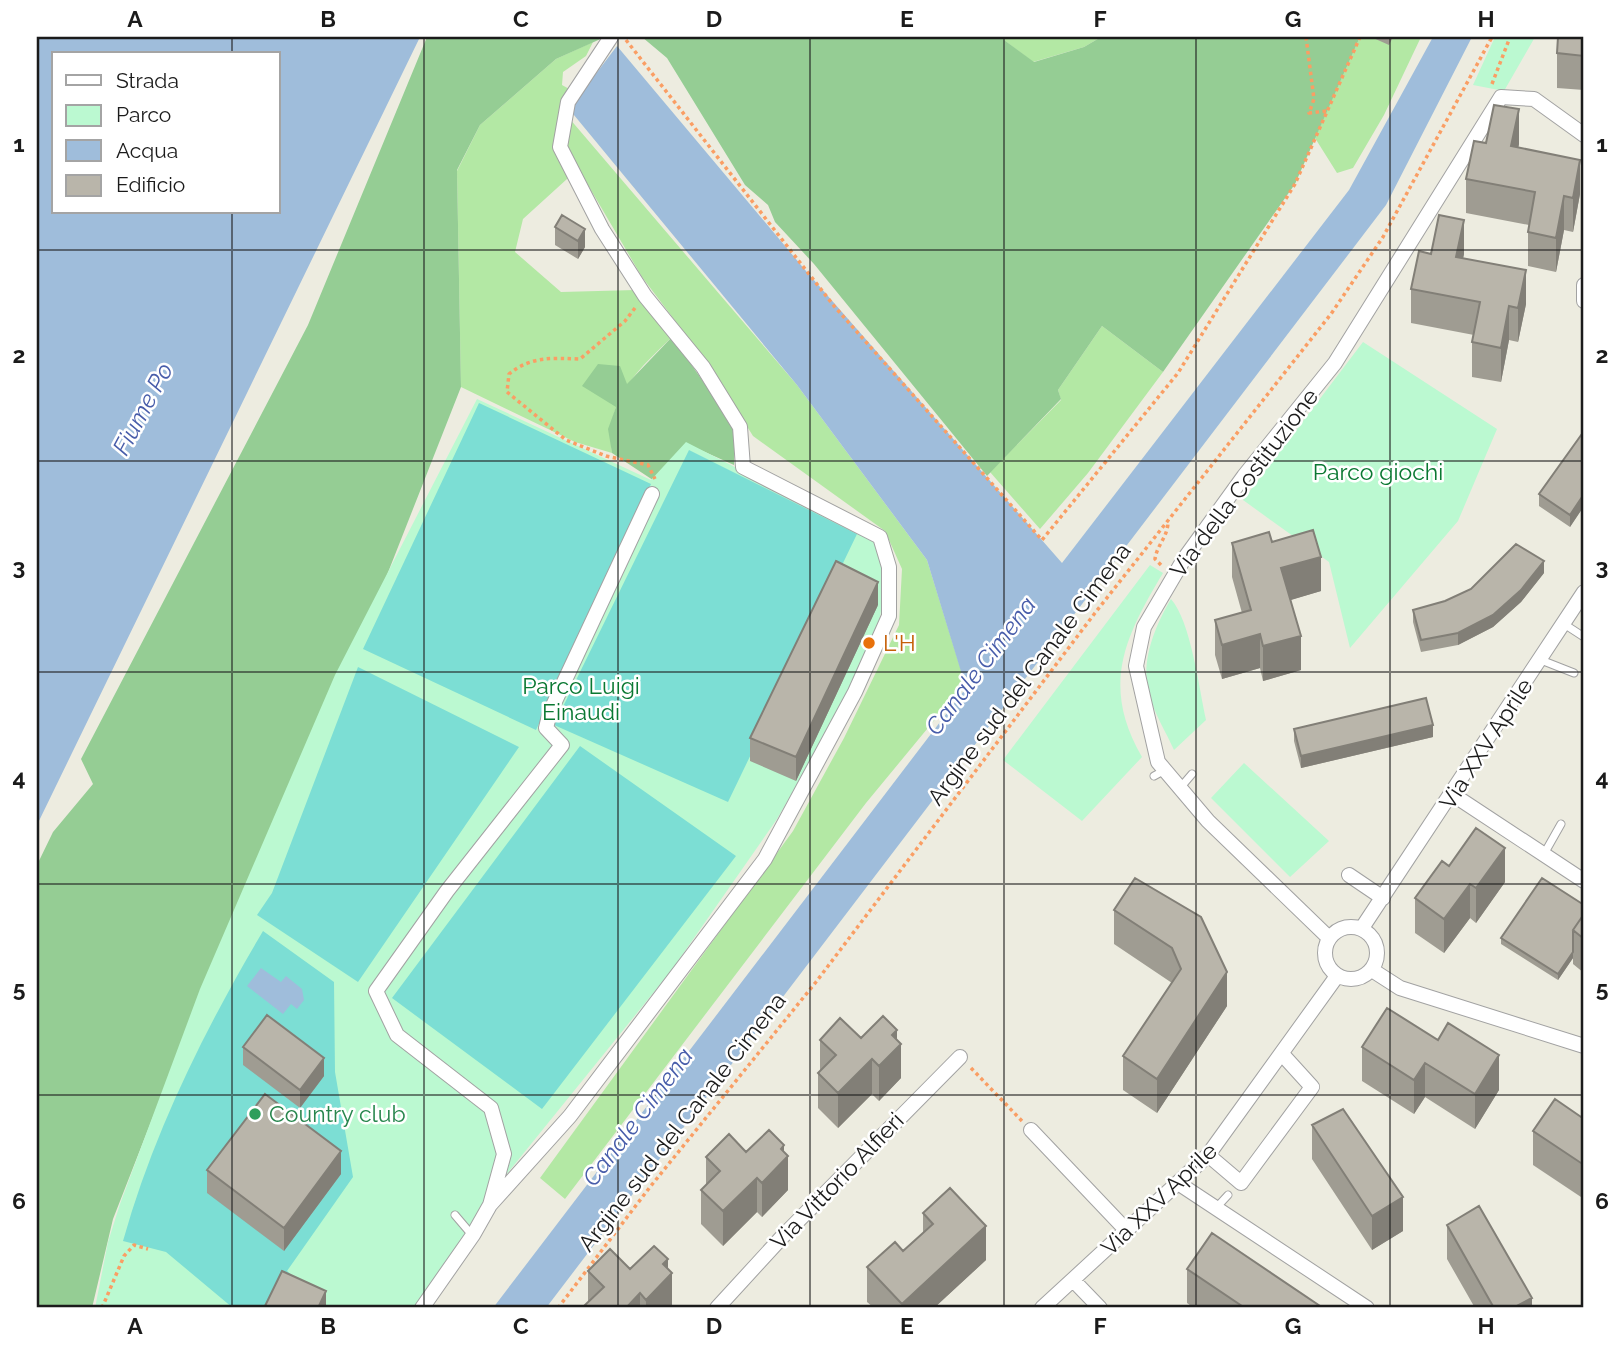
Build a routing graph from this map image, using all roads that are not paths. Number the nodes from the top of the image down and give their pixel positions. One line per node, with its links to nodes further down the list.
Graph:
1 (611, 37): 30 (street)
2 (1584, 135): 12 (street, Via della Costituzione)
3 (1584, 285): 4 (street)
4 (1584, 301)
5 (652, 495): 30 (street)
6 (1584, 592): 7 (street, Via XXV Aprile)
7 (1564, 624): 8 (lane); 9 (street, Via XXV Aprile)
8 (1584, 637)
9 (1541, 660): 10 (lane); 13 (street, Via XXV Aprile)
10 (1574, 673)
11 (1192, 774): 12 (lane)
12 (1180, 788): 20 (street, Via della Costituzione)
13 (1452, 794): 15 (street); 18 (street, Via XXV Aprile)
14 (1561, 824): 15 (lane)
15 (1544, 855): 17 (street)
16 (1349, 876): 18 (street)
17 (1584, 881)
18 (1383, 898): 19 (street, Via XXV Aprile)
19 (1362, 929): 20 (street); 21 (street)
20 (1329, 937): 22 (street)
21 (1372, 970): 22 (street); 23 (street)
22 (1336, 976): 24 (street, Via XXV Aprile)
23 (1584, 1046)
24 (1282, 1054): 27 (street, Via XXV Aprile); 27 (street)
25 (960, 1057): 37 (street, Via Vittorio Alfieri)
26 (1031, 1130): 33 (street)
27 (1208, 1155): 28 (street, Via XXV Aprile)
28 (1178, 1184): 31 (street); 33 (street, Via XXV Aprile)
29 (1228, 1195): 31 (lane)
30 (490, 1205): 34 (street)
31 (1216, 1208): 40 (street)
32 (455, 1215): 34 (lane)
33 (1127, 1231): 35 (street, Via XXV Aprile)
34 (473, 1235): 36 (street)
35 (1073, 1280): 38 (street, Via XXV Aprile); 39 (street)
36 (422, 1308)
37 (717, 1308)
38 (1042, 1308)
39 (1100, 1308)
40 (1367, 1308)

